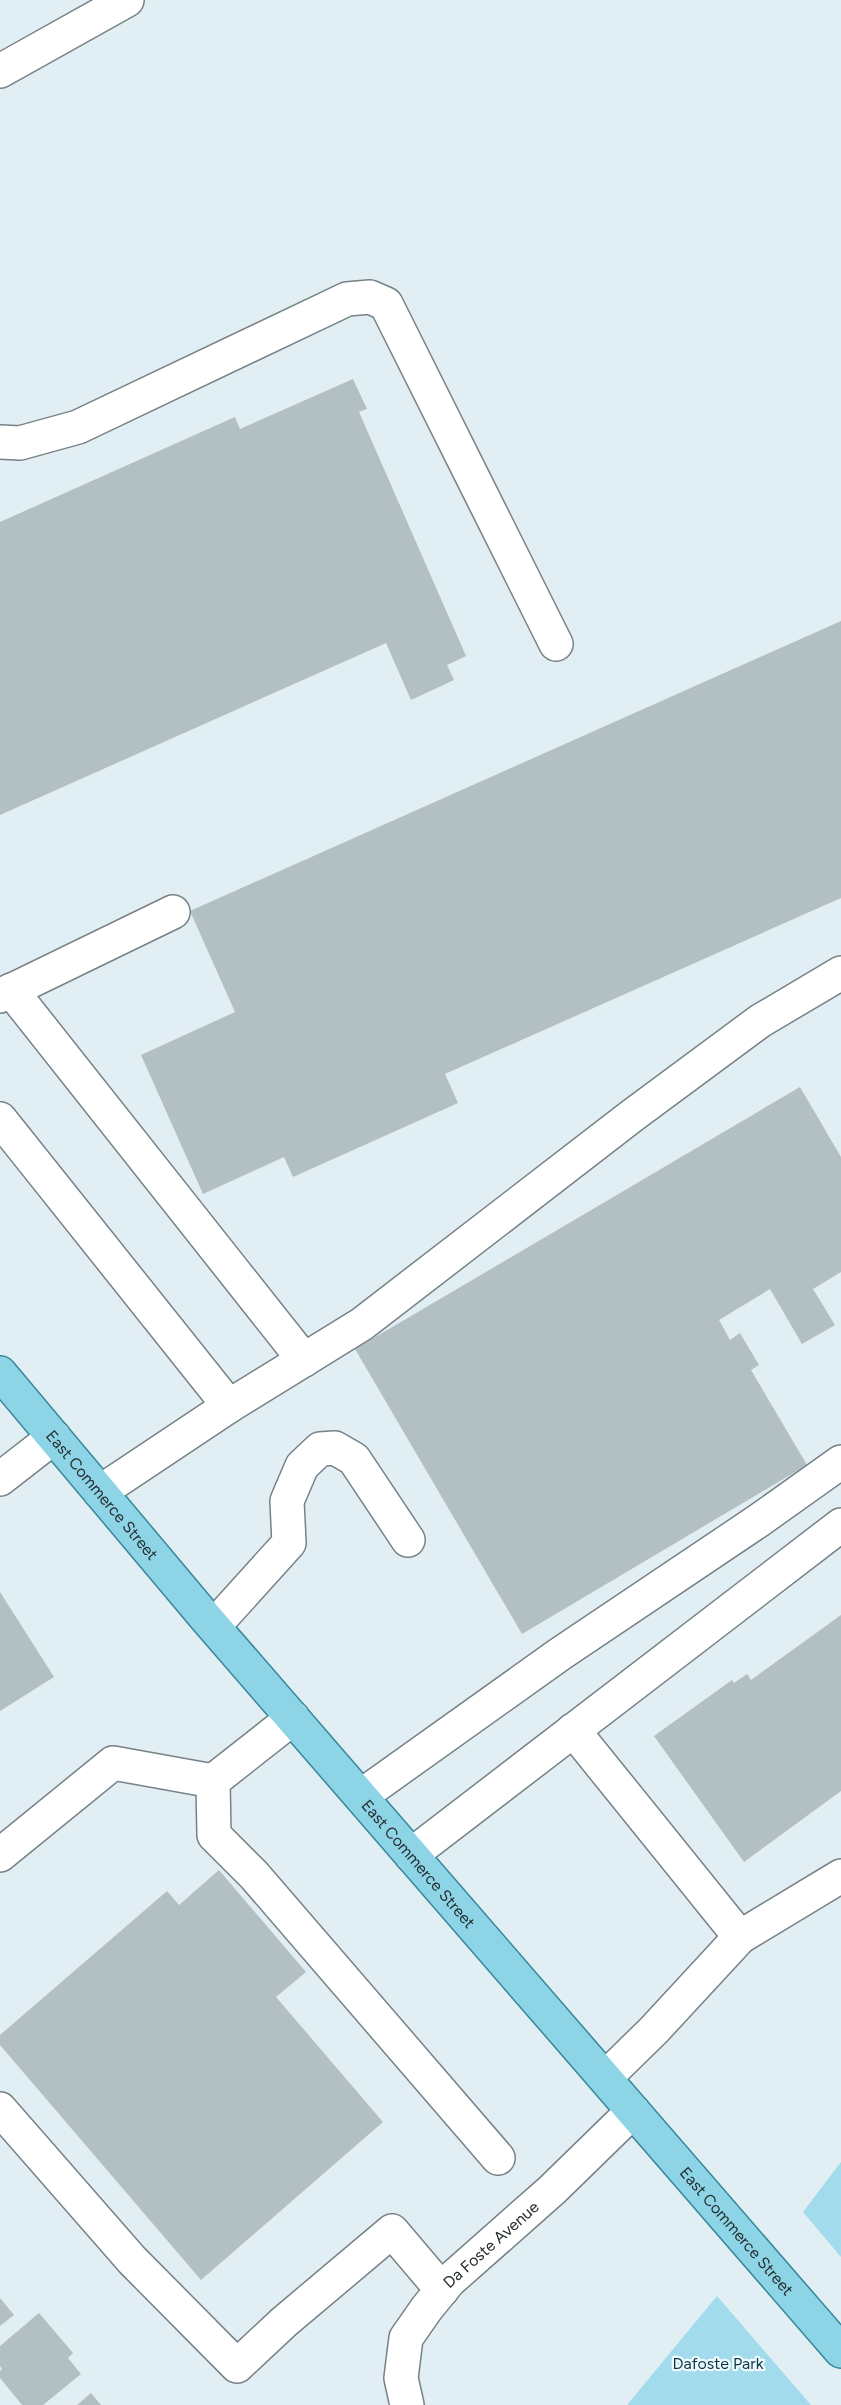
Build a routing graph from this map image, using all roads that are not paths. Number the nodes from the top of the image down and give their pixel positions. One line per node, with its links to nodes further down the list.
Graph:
1 (127, 0): 2 (street)
2 (0, 72)
3 (0, 442): 4 (street)
4 (556, 644)
5 (173, 912): 7 (street)
6 (841, 973): 9 (street)
7 (6, 993): 9 (street)
8 (0, 1119): 11 (street)
9 (304, 1360): 11 (street)
10 (0, 1373): 12 (main road, East Commerce Street)
11 (229, 1406): 15 (street)
12 (54, 1437): 14 (street); 15 (main road, East Commerce Street)
13 (841, 1462): 22 (street)
14 (0, 1479)
15 (100, 1492): 18 (main road, East Commerce Street)
16 (841, 1525): 20 (street)
17 (408, 1540): 18 (street)
18 (214, 1626): 19 (main road, East Commerce Street)
19 (293, 1718): 21 (street); 22 (main road, East Commerce Street)
20 (573, 1730): 24 (street); 26 (street)
21 (213, 1781): 23 (street); 30 (street)
22 (361, 1796): 24 (main road, East Commerce Street)
23 (0, 1855)
24 (411, 1855): 27 (main road, East Commerce Street)
25 (841, 1876): 26 (street)
26 (740, 1937): 27 (street)
27 (604, 2078): 29 (main road, East Commerce Street)
28 (0, 2109): 31 (street)
29 (633, 2111): 31 (street, Da Foste Avenue); 32 (main road, East Commerce Street)
30 (498, 2158)
31 (442, 2290): 33 (street, Da Foste Avenue)
32 (841, 2351)
33 (407, 2405)

